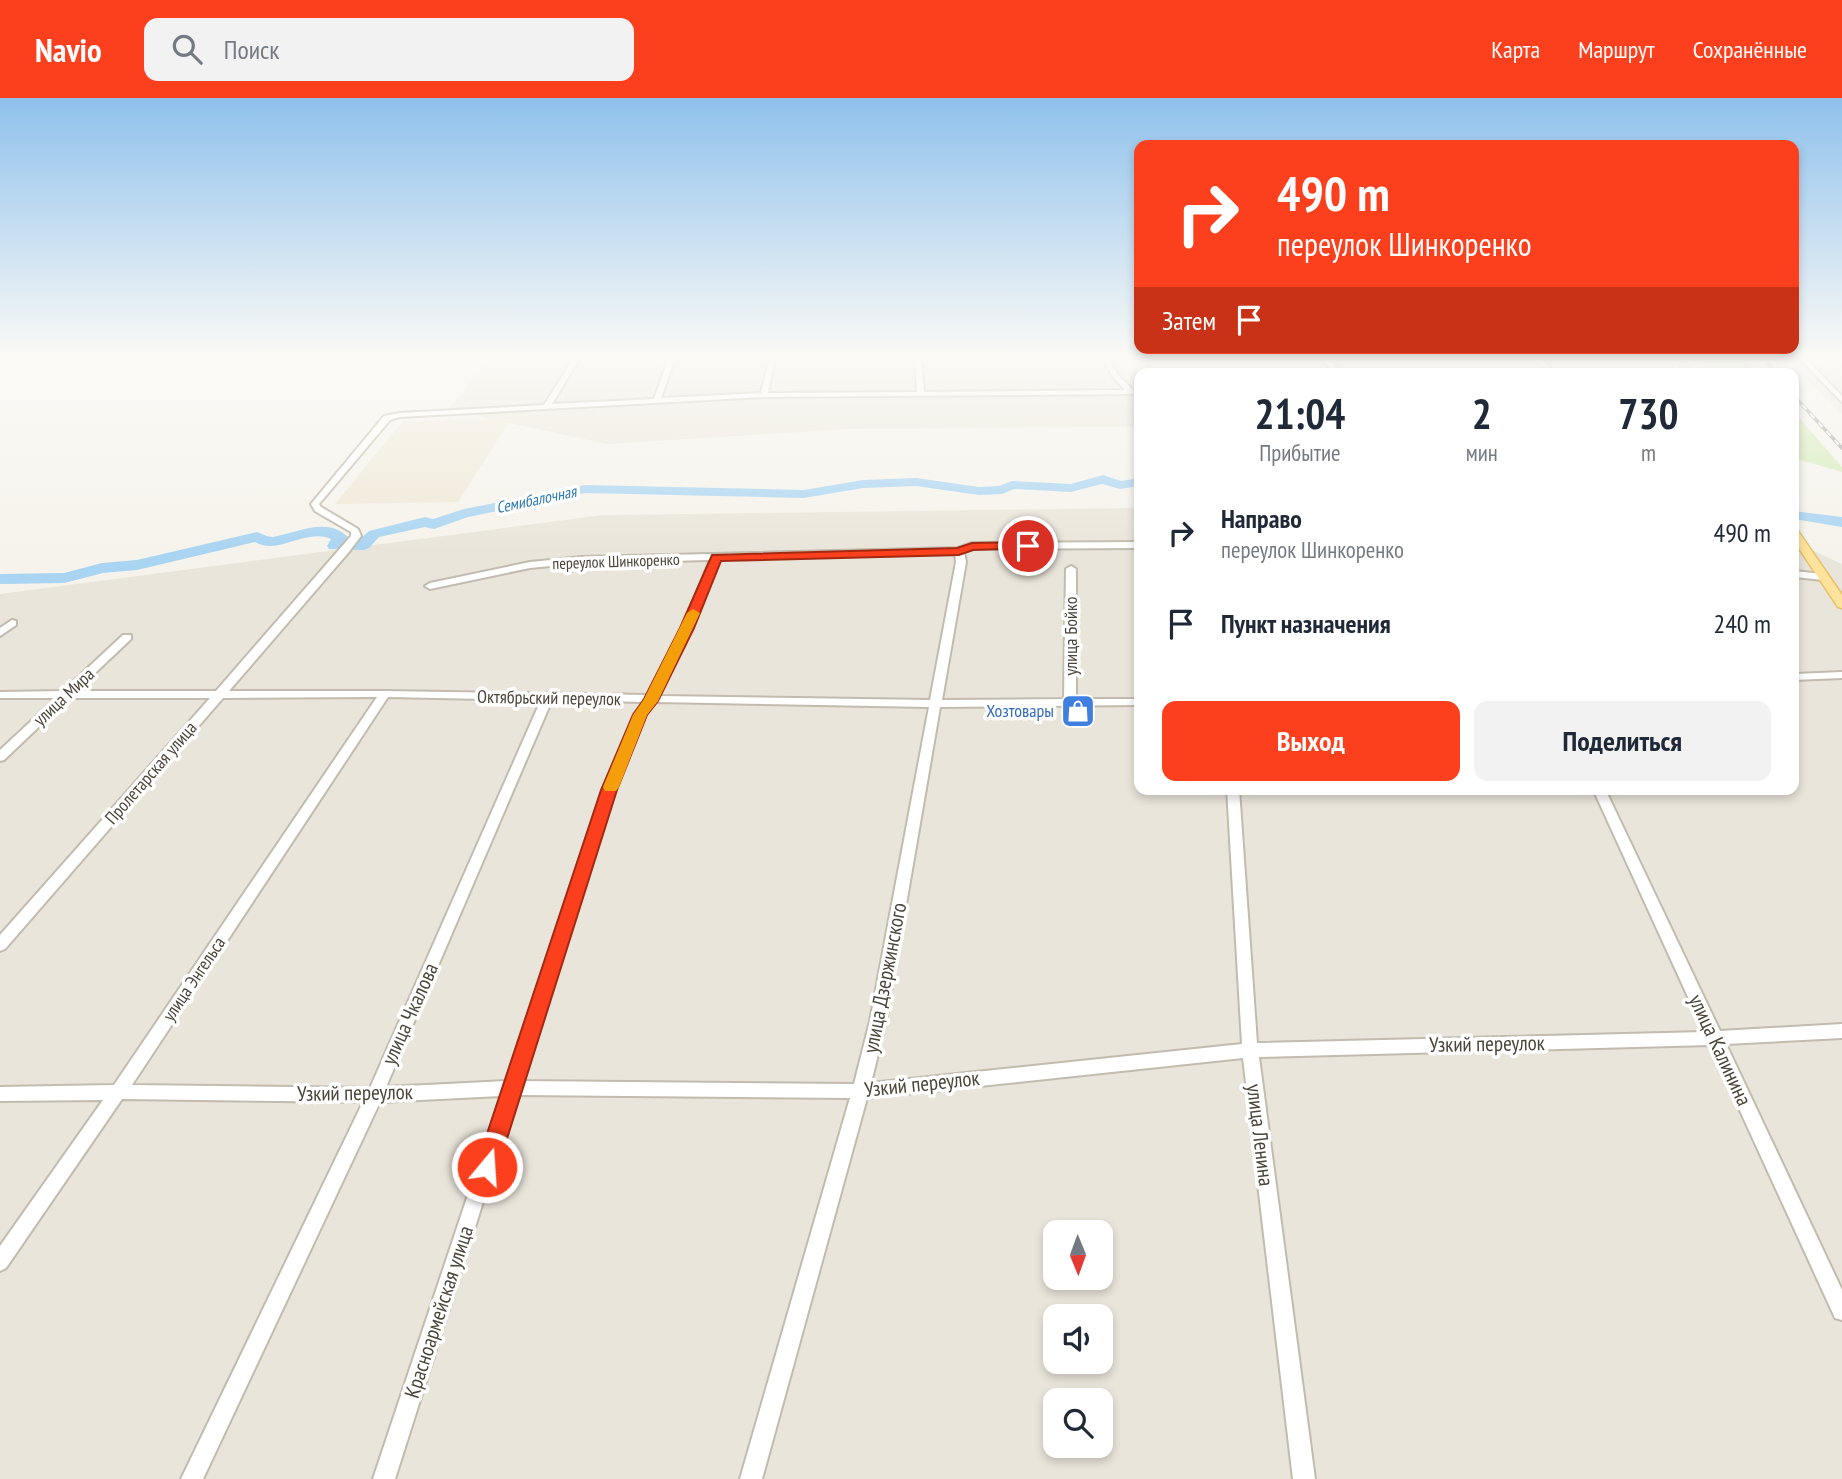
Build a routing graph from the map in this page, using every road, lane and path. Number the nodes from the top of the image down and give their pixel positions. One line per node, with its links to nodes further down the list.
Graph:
1 (383, 422): 16 (street, Пролетарская улица)
2 (1799, 541): 8 (main road)
3 (1134, 545): 4 (street, переулок Шинкоренко)
4 (959, 551): 5 (street, переулок Шинкоренко); 24 (street, улица Дзержинского)
5 (716, 557): 9 (street, переулок Шинкоренко); 21 (street, Красноармейская улица)
6 (1071, 569): 23 (street, улица Бойко)
7 (1799, 575): 8 (street)
8 (1823, 578): 10 (main road)
9 (430, 586)
10 (1842, 604)
11 (12, 623): 12 (street)
12 (0, 633)
13 (127, 637): 19 (street, улица Мира)
14 (1842, 675): 15 (street)
15 (1799, 677)
16 (220, 694): 17 (street, Октябрьский переулок); 19 (street, Октябрьский переулок); 28 (street, Пролетарская улица)
17 (385, 694): 20 (street, Октябрьский переулок); 34 (street, улица Энгельса)
18 (0, 695): 19 (street, Октябрьский переулок)
19 (65, 696): 25 (street, улица Мира)
20 (548, 697): 21 (street, Октябрьский переулок); 36 (street, улица Чкалова)
21 (651, 701): 24 (street, Октябрьский переулок); 32 (street, Красноармейская улица)
22 (1134, 702): 23 (street, Октябрьский переулок)
23 (1070, 703): 24 (street, Октябрьский переулок)
24 (936, 704): 33 (street, улица Дзержинского)
25 (0, 757)
26 (1233, 795): 31 (street, улица Ленина)
27 (1602, 795): 30 (street, улица Калинина)
28 (0, 945)
29 (1842, 1031): 30 (street, Узкий переулок)
30 (1714, 1038): 31 (street, Узкий переулок); 38 (street, улица Калинина)
31 (1250, 1050): 33 (street, Узкий переулок); 42 (street, улица Ленина)
32 (513, 1088): 33 (street, Узкий переулок); 36 (street, Узкий переулок); 40 (street, Красноармейская улица)
33 (862, 1091): 41 (street, улица Дзержинского)
34 (118, 1092): 35 (street, Узкий переулок); 36 (street, Узкий переулок); 37 (street, улица Энгельса)
35 (0, 1094)
36 (375, 1095): 39 (street, улица Чкалова)
37 (0, 1262)
38 (1842, 1311)
39 (192, 1479)
40 (383, 1479)
41 (751, 1479)
42 (1304, 1479)

